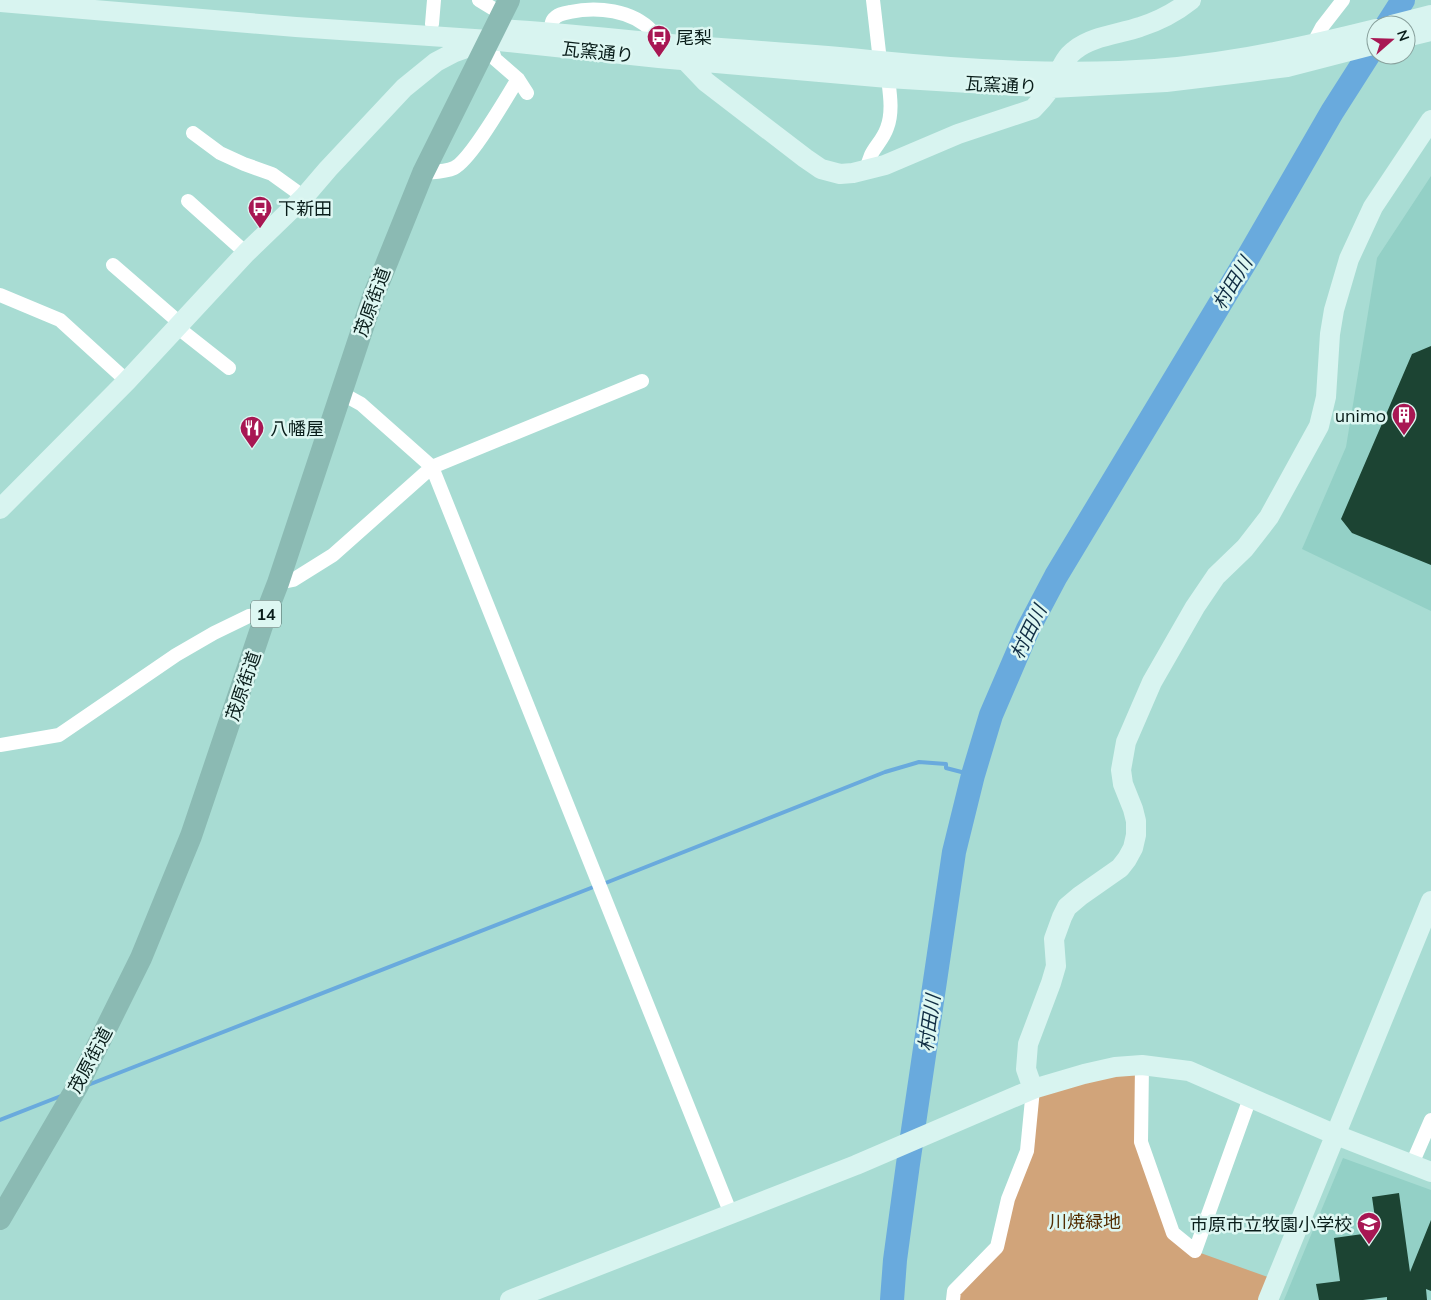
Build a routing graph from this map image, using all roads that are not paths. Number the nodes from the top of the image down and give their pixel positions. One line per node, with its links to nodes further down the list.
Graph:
1 (138, 0): 11 (street, 瓦窯通り)
2 (434, 0): 11 (street)
3 (479, 0): 10 (street)
4 (873, 0): 20 (street)
5 (1191, 0): 22 (street)
6 (1343, 0): 18 (street)
7 (0, 2): 10 (street, 瓦窯通り)
8 (1431, 15): 9 (street)
9 (1416, 19)
10 (498, 21): 11 (street, 瓦窯通り); 13 (street, 瓦窯通り); 19 (street, 瓦窯通り); 21 (street); 27 (main road, 茂原街道 / 14); 28 (street)
11 (432, 24)
12 (1431, 30): 15 (street)
13 (550, 31): 16 (street, 瓦窯通り); 16 (street)
14 (1366, 33): 18 (street)
15 (1416, 34)
16 (651, 42): 20 (street, 瓦窯通り)
17 (1366, 45): 18 (street)
18 (1314, 52): 22 (street, 瓦窯通り)
19 (686, 61): 20 (street, 瓦窯通り); 26 (street)
20 (884, 69): 22 (street, 瓦窯通り); 26 (street)
21 (518, 79): 23 (street); 27 (street)
22 (1055, 80): 26 (street)
23 (527, 93)
24 (1431, 120): 45 (street)
25 (193, 133): 28 (street)
26 (867, 170)
27 (423, 173): 37 (main road, 茂原街道 / 14)
28 (304, 197): 30 (street)
29 (188, 201): 30 (street)
30 (246, 253): 33 (street)
31 (113, 264): 33 (street)
32 (0, 295): 35 (street)
33 (179, 326): 34 (street); 35 (street)
34 (230, 368)
35 (127, 380): 39 (street)
36 (642, 381): 38 (street)
37 (341, 392): 38 (street); 40 (main road, 茂原街道 / 14)
38 (432, 467): 40 (street); 51 (street)
39 (0, 509)
40 (278, 584): 41 (main road, 茂原街道 / 14)
41 (266, 614): 42 (street); 52 (main road, 茂原街道 / 14)
42 (0, 745)
43 (1429, 910): 48 (street)
44 (1142, 1064): 45 (street); 46 (street); 46 (street)
45 (1033, 1089): 51 (street); 54 (street)
46 (1250, 1098): 48 (street)
47 (1431, 1120): 49 (street)
48 (1336, 1135): 49 (street); 55 (street)
49 (1412, 1164): 50 (street)
50 (1431, 1172)
51 (731, 1214): 53 (street)
52 (0, 1219)
53 (510, 1300)
54 (953, 1300)
55 (1268, 1300)

